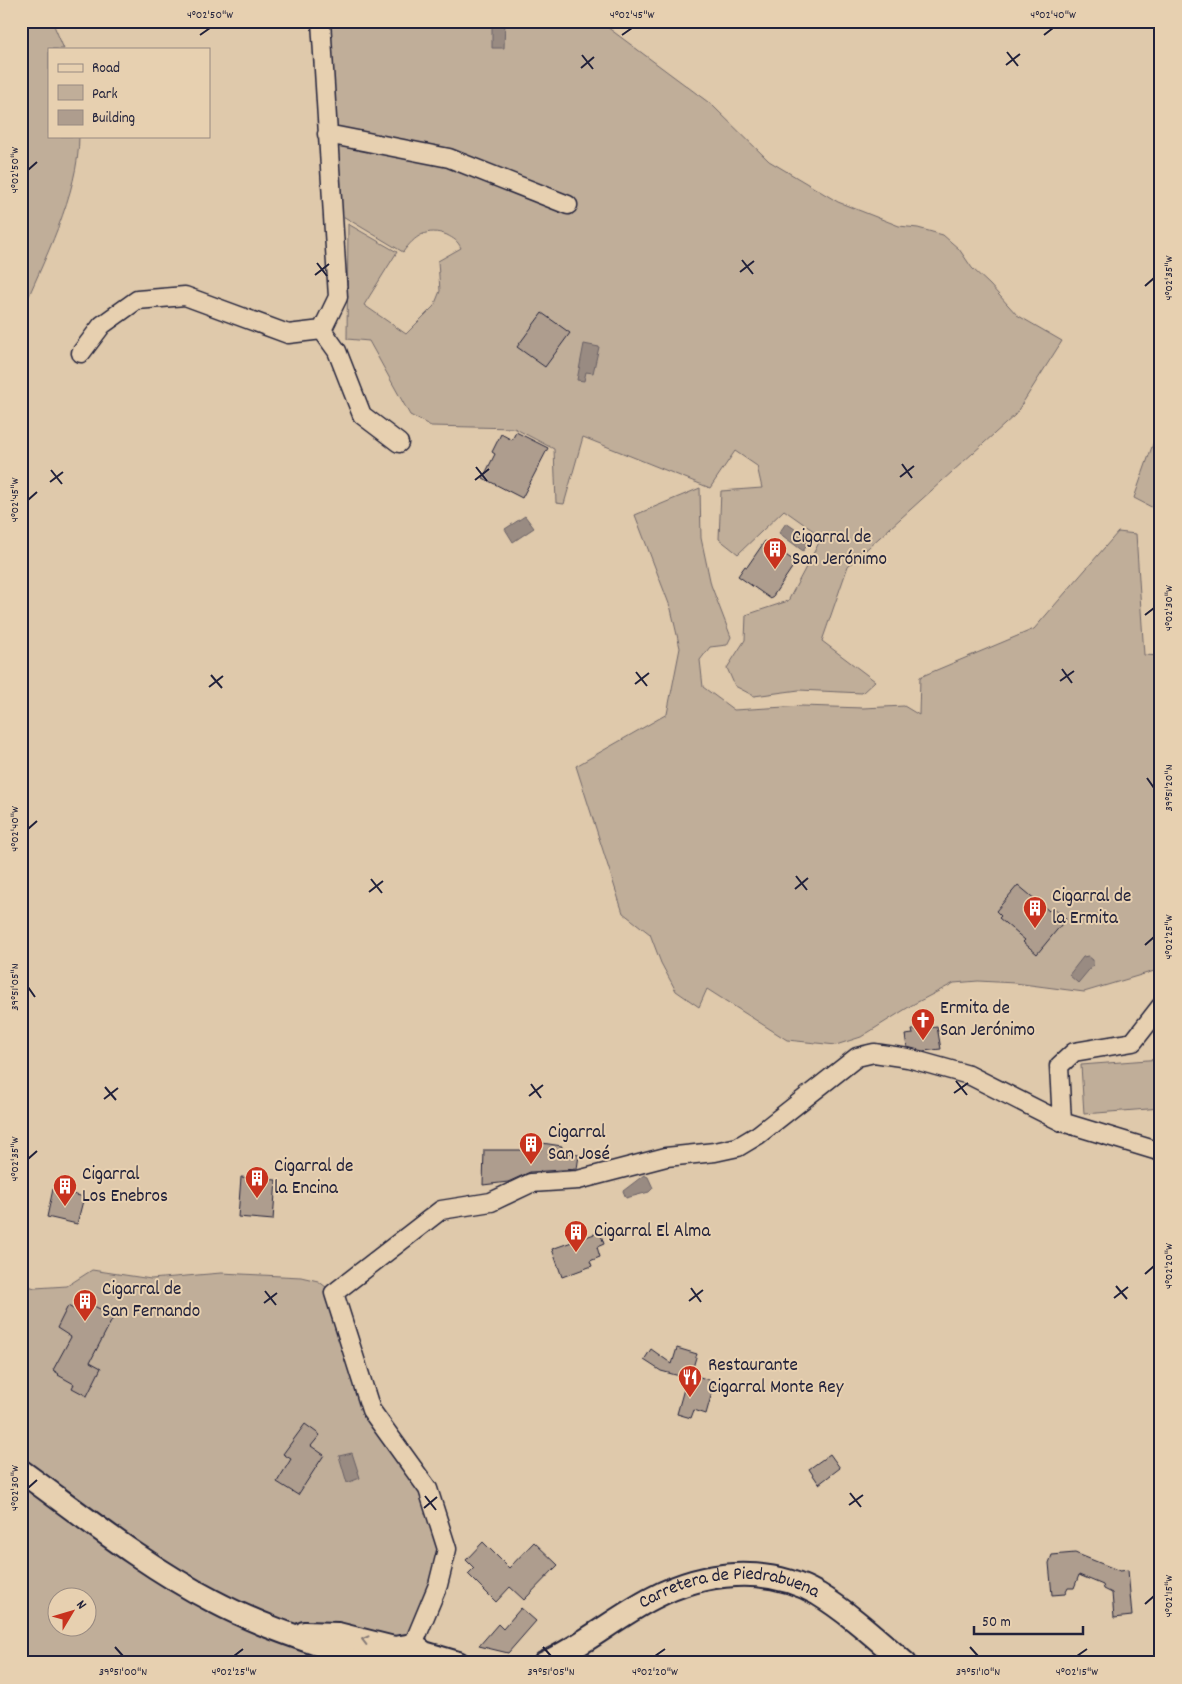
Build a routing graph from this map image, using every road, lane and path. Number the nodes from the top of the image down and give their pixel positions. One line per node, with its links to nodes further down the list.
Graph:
1 (322, 21): 2 (street)
2 (327, 134): 3 (street); 4 (street)
3 (568, 205)
4 (322, 330): 5 (street); 6 (street)
5 (81, 354)
6 (399, 443)
7 (1161, 1006): 8 (street)
8 (1062, 1122): 9 (street); 12 (street)
9 (1161, 1152)
10 (21, 1470): 11 (main road)
11 (281, 1632): 12 (main road, one-way to 11); 13 (main road)
12 (413, 1645): 14 (main road)
13 (373, 1663)
14 (458, 1663)
15 (546, 1663): 16 (main road, Carretera de Piedrabuena)
16 (905, 1663)

